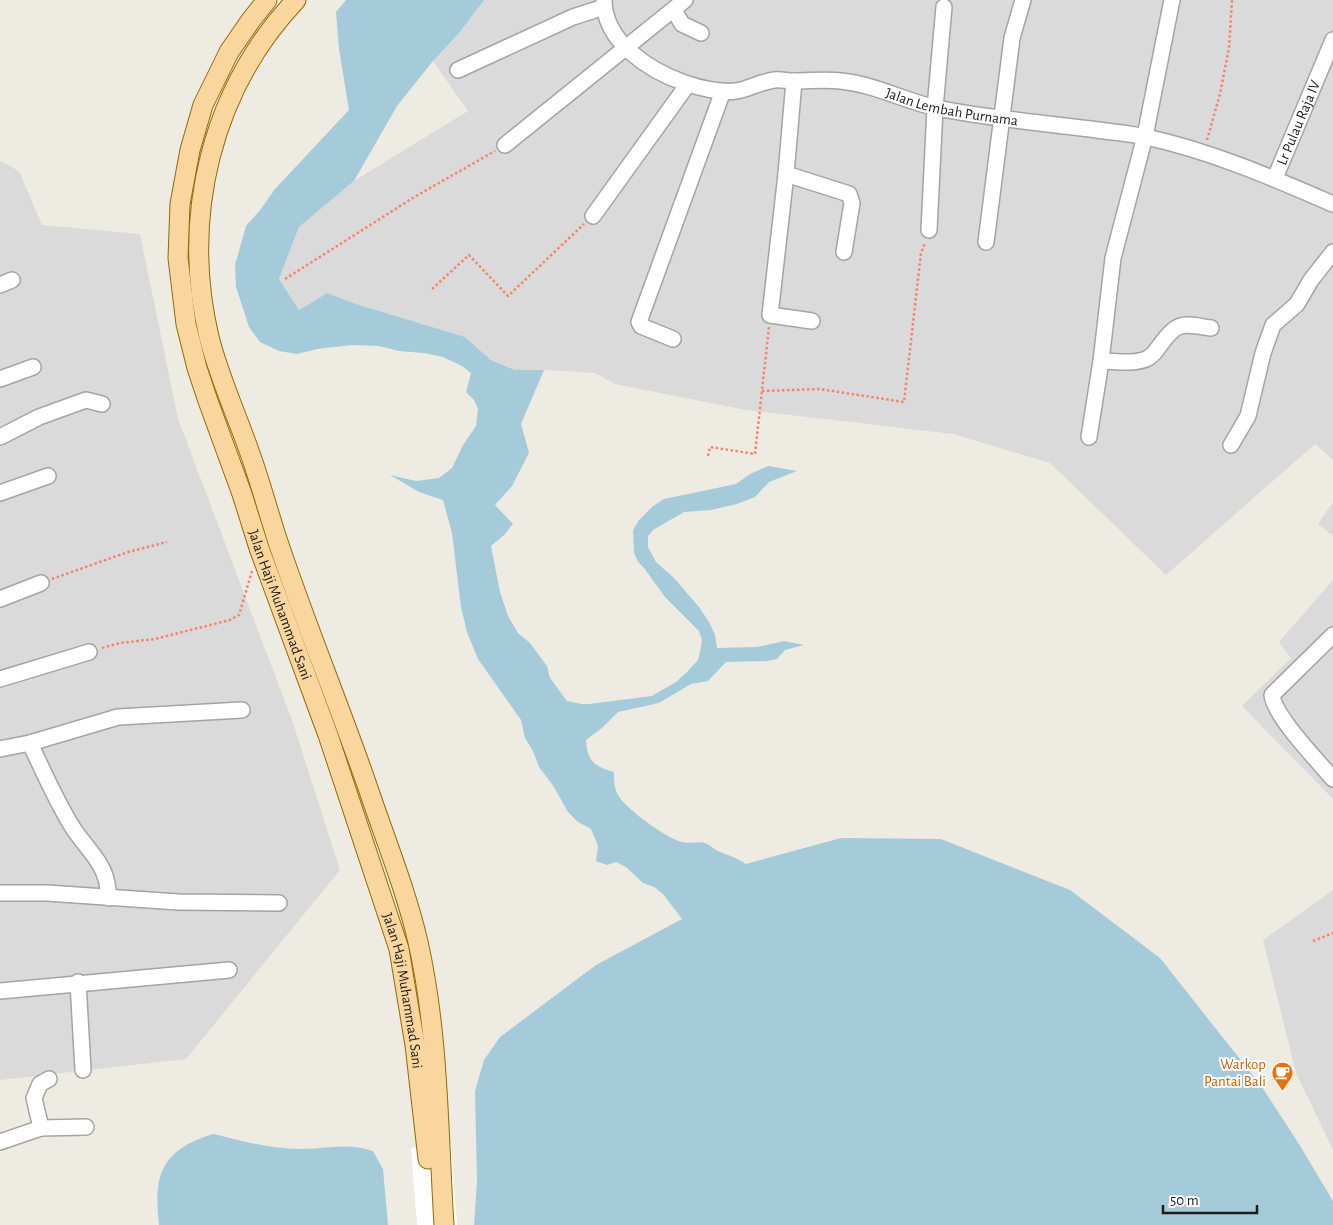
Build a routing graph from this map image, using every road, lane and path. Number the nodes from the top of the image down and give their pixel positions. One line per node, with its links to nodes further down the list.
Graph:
1 (267, 0): 48 (main road, Jalan Haji Muhammad Sani)
2 (296, 0): 46 (main road, Jalan Haji Muhammad Sani)
3 (1022, 0): 17 (street)
4 (1172, 0): 18 (street)
5 (1232, 0): 20 (path)
6 (604, 4): 11 (street, Jalan Lembah Purnama); 12 (street)
7 (680, 5): 9 (street); 11 (street)
8 (944, 7): 16 (street)
9 (701, 33)
10 (1333, 40): 22 (street, Lr Pulau Raja IV)
11 (627, 48): 14 (street, Jalan Lembah Purnama); 19 (street)
12 (458, 70)
13 (794, 81): 15 (street, Jalan Lembah Purnama); 16 (street, Jalan Lembah Purnama); 21 (street)
14 (688, 84): 15 (street, Jalan Lembah Purnama); 24 (street)
15 (723, 91): 34 (street)
16 (935, 108): 17 (street, Jalan Lembah Purnama); 25 (street)
17 (1000, 118): 18 (street, Jalan Lembah Purnama); 26 (street)
18 (1145, 136): 20 (street, Jalan Lembah Purnama); 35 (street)
19 (505, 145): 29 (path)
20 (1204, 153): 22 (street, Jalan Lembah Purnama)
21 (786, 174): 27 (street); 31 (street)
22 (1275, 178): 23 (street, Jalan Lembah Purnama)
23 (1333, 204)
24 (593, 216): 30 (path)
25 (929, 230): 38 (path)
26 (986, 242)
27 (844, 252)
28 (1333, 252): 42 (street)
29 (285, 278)
30 (432, 289)
31 (770, 316): 32 (street); 38 (path)
32 (812, 321)
33 (1211, 328): 35 (street)
34 (674, 339)
35 (1102, 361): 41 (street)
36 (33, 367): 37 (street)
37 (0, 379)
38 (762, 391): 43 (path)
39 (102, 404): 40 (street)
40 (0, 437)
41 (1089, 437)
42 (1231, 445)
43 (708, 456)
44 (48, 476): 45 (street)
45 (0, 493)
46 (278, 540): 48 (main road); 71 (main road, Jalan Haji Muhammad Sani)
47 (167, 542): 49 (path)
48 (259, 548): 52 (path); 71 (main road, Jalan Haji Muhammad Sani)
49 (41, 583): 50 (street)
50 (0, 599)
51 (1333, 635): 57 (street)
52 (89, 652): 53 (street)
53 (0, 679)
54 (242, 710): 55 (street)
55 (30, 743): 56 (street); 59 (street)
56 (0, 749)
57 (1333, 779)
58 (0, 893): 59 (street)
59 (109, 898): 60 (street)
60 (279, 903)
61 (1333, 933): 62 (path)
62 (1313, 941)
63 (229, 970): 64 (street)
64 (78, 982): 65 (street); 66 (street)
65 (0, 991)
66 (83, 1070)
67 (49, 1079): 69 (street)
68 (86, 1127): 69 (street)
69 (41, 1128): 70 (street)
70 (0, 1142)
71 (434, 1148): 72 (main road, Jalan Haji Muhammad Sani); 73 (main road)
72 (433, 1225)
73 (444, 1225)

